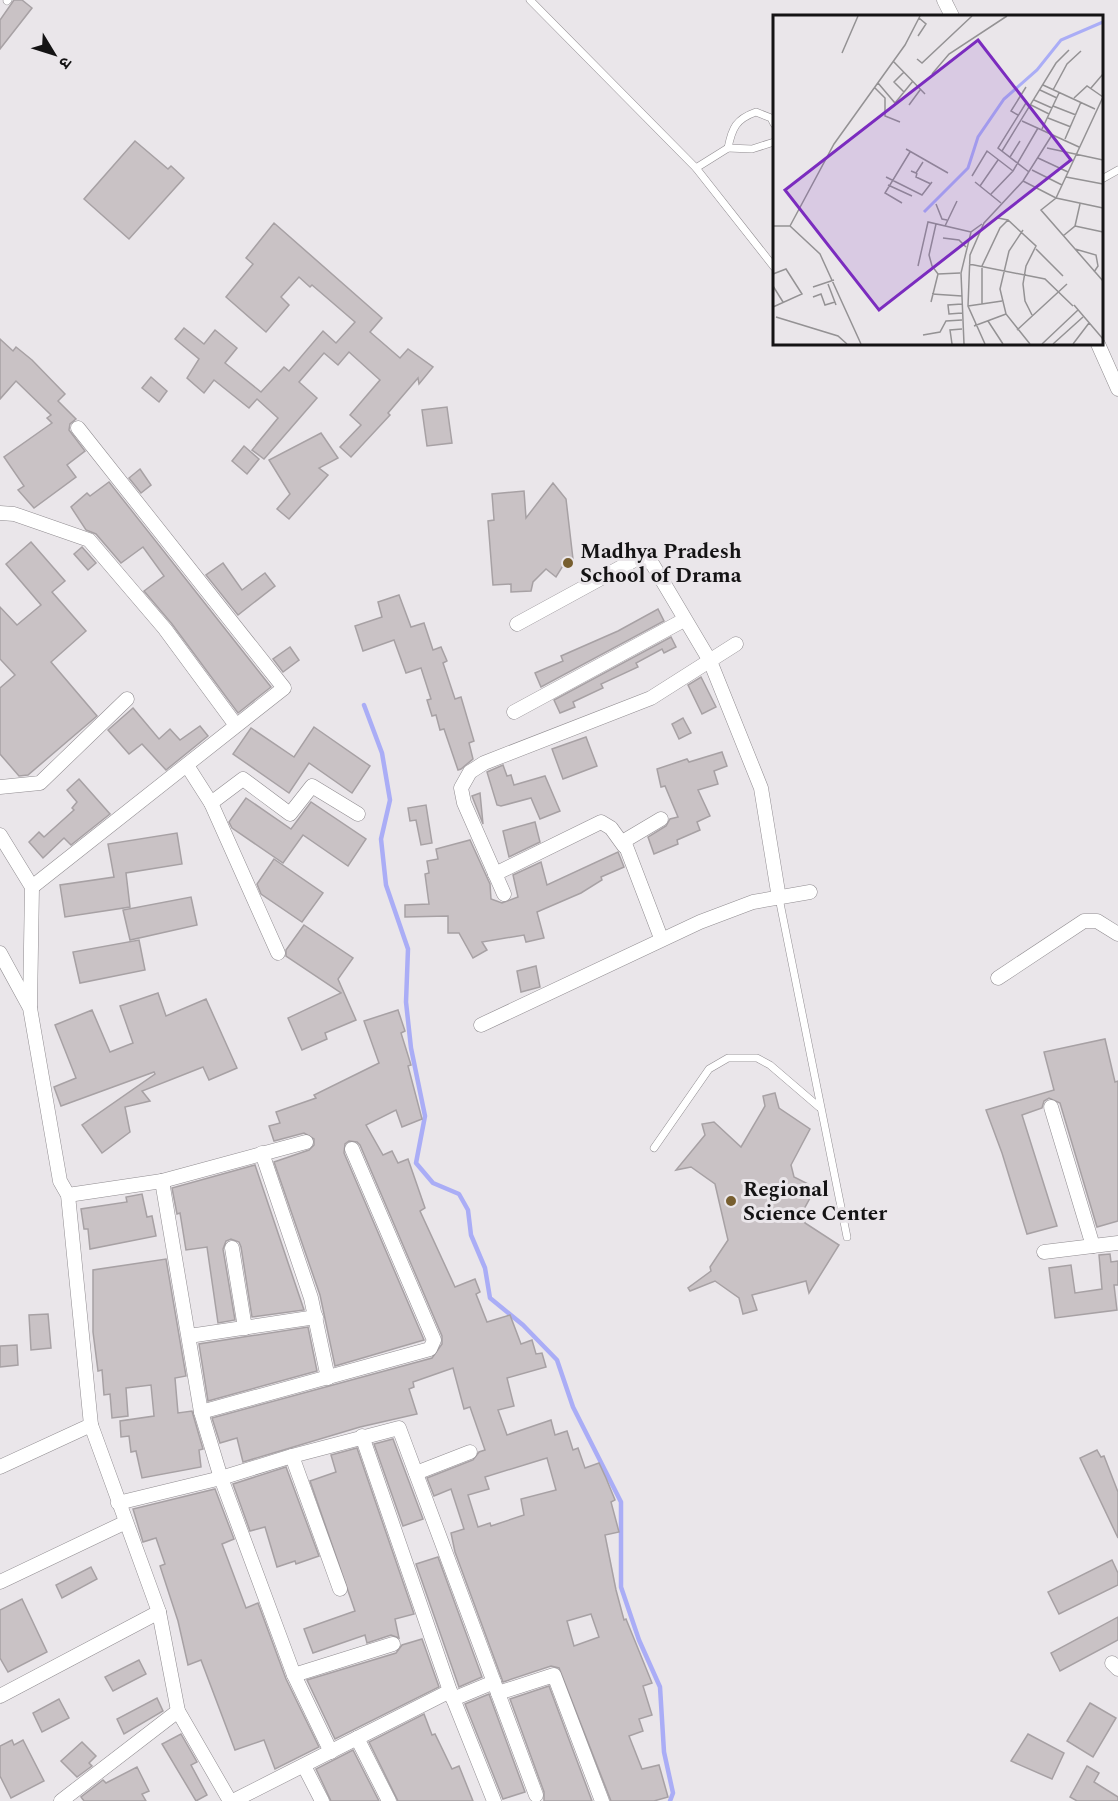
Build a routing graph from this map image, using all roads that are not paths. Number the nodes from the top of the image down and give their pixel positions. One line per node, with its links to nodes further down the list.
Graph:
1 (530, 0): 7 (lane)
2 (944, 0): 3 (street)
3 (952, 15)
4 (773, 122): 6 (lane)
5 (773, 142): 6 (lane)
6 (728, 148): 7 (lane)
7 (696, 168): 10 (lane)
8 (1118, 170): 9 (lane)
9 (1103, 178)
10 (773, 266)
11 (1098, 345): 12 (street)
12 (1118, 388)
13 (78, 428): 21 (street)
14 (0, 513): 21 (street)
15 (684, 620): 16 (street); 18 (street); 20 (street)
16 (517, 624)
17 (736, 644): 18 (street)
18 (710, 661): 29 (street); 33 (street)
19 (127, 699): 23 (street)
20 (514, 712)
21 (235, 724): 22 (street)
22 (188, 767): 24 (street); 30 (street)
23 (0, 787)
24 (211, 803): 25 (street); 37 (street)
25 (358, 814)
26 (661, 819): 28 (street)
27 (0, 835): 30 (street)
28 (624, 846): 29 (street); 35 (street)
29 (495, 874): 32 (street)
30 (33, 887): 39 (street)
31 (810, 892): 33 (street)
32 (504, 894)
33 (779, 898): 35 (street); 41 (lane)
34 (1118, 934): 38 (street)
35 (661, 938): 40 (street)
36 (0, 953): 39 (street)
37 (278, 953)
38 (998, 978)
39 (30, 1008): 48 (street)
40 (481, 1025)
41 (819, 1107): 44 (lane); 49 (lane)
42 (1051, 1107): 51 (street)
43 (306, 1142): 46 (street)
44 (654, 1148)
45 (352, 1149): 57 (street)
46 (262, 1154): 47 (street); 54 (street)
47 (162, 1181): 48 (street); 56 (street)
48 (68, 1194): 59 (street)
49 (847, 1237)
50 (1118, 1243): 51 (street)
51 (1093, 1246): 53 (street)
52 (232, 1248): 55 (street)
53 (1044, 1252)
54 (316, 1317): 55 (street); 57 (street)
55 (245, 1328): 56 (street)
56 (189, 1336): 58 (street)
57 (328, 1378): 58 (street)
58 (201, 1412): 65 (street)
59 (91, 1425): 63 (street); 66 (street)
60 (362, 1436): 62 (street); 64 (street); 74 (street)
61 (470, 1452): 64 (street)
62 (292, 1456): 65 (street); 69 (street)
63 (0, 1467)
64 (416, 1473): 73 (street)
65 (221, 1478): 66 (street); 72 (street)
66 (118, 1503): 67 (street)
67 (124, 1523): 68 (street); 70 (street)
68 (0, 1582)
69 (340, 1589)
70 (159, 1612): 75 (street); 76 (street)
71 (393, 1644): 72 (street)
72 (294, 1675): 78 (street)
73 (496, 1688): 74 (street); 80 (street); 86 (street)
74 (451, 1695): 77 (street); 85 (street)
75 (0, 1696)
76 (177, 1711): 81 (street); 82 (street)
77 (357, 1738): 78 (street); 84 (street)
78 (331, 1752): 79 (street)
79 (304, 1766): 82 (street); 83 (street)
80 (536, 1795)
81 (61, 1801)
82 (231, 1801)
83 (321, 1801)
84 (389, 1801)
85 (494, 1801)
86 (602, 1801)

